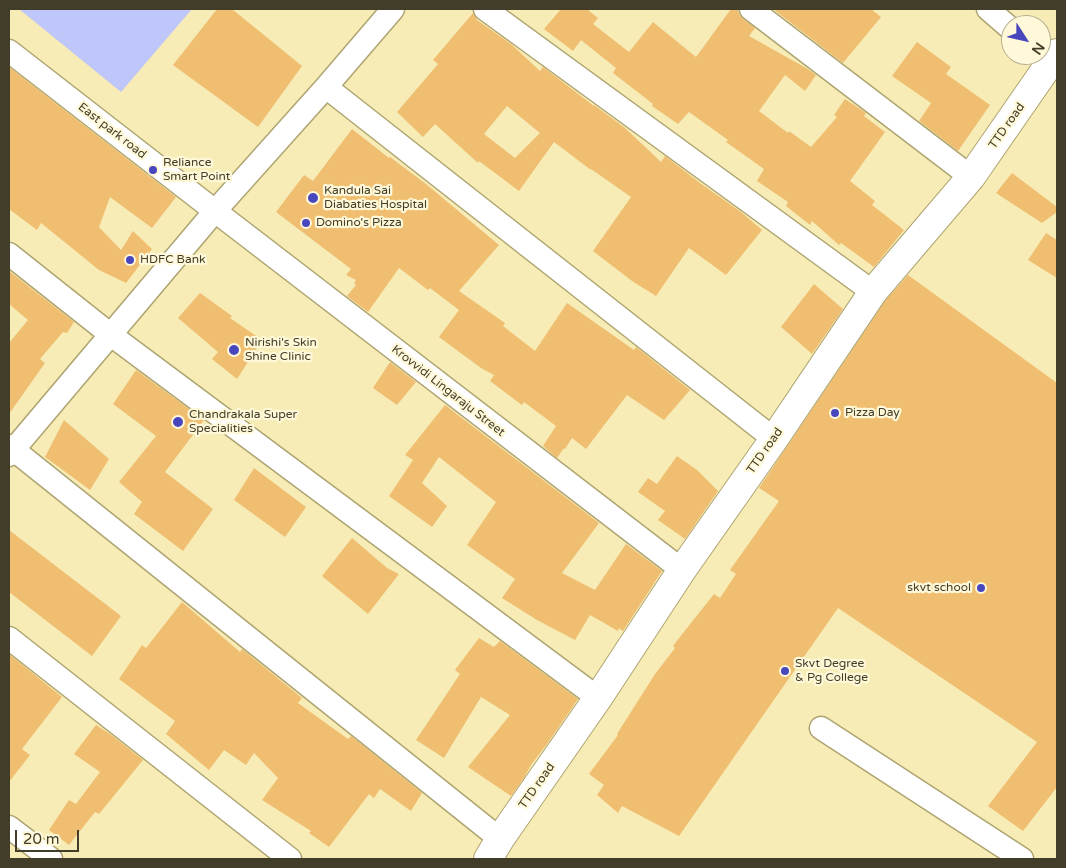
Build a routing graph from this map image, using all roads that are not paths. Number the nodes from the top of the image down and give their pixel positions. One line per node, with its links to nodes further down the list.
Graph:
1 (392, 9): 8 (street)
2 (484, 9): 12 (street)
3 (751, 9): 9 (street)
4 (988, 9): 5 (street)
5 (1001, 20)
6 (9, 51): 10 (street, East park road)
7 (1052, 60): 9 (street, TTD road)
8 (326, 87): 10 (street); 14 (street)
9 (971, 177): 12 (street, TTD road)
10 (215, 211): 13 (street); 16 (street, Krovvidi Lingaraju Street)
11 (9, 254): 13 (street)
12 (873, 292): 14 (street, TTD road)
13 (111, 335): 15 (street); 18 (street)
14 (774, 439): 16 (street, TTD road)
15 (10, 450): 21 (street)
16 (682, 570): 18 (street, TTD road)
17 (9, 638): 23 (street)
18 (598, 698): 21 (street, TTD road)
19 (821, 728): 24 (street)
20 (9, 827): 22 (street)
21 (494, 849)
22 (51, 859)
23 (290, 859)
24 (1022, 859)

